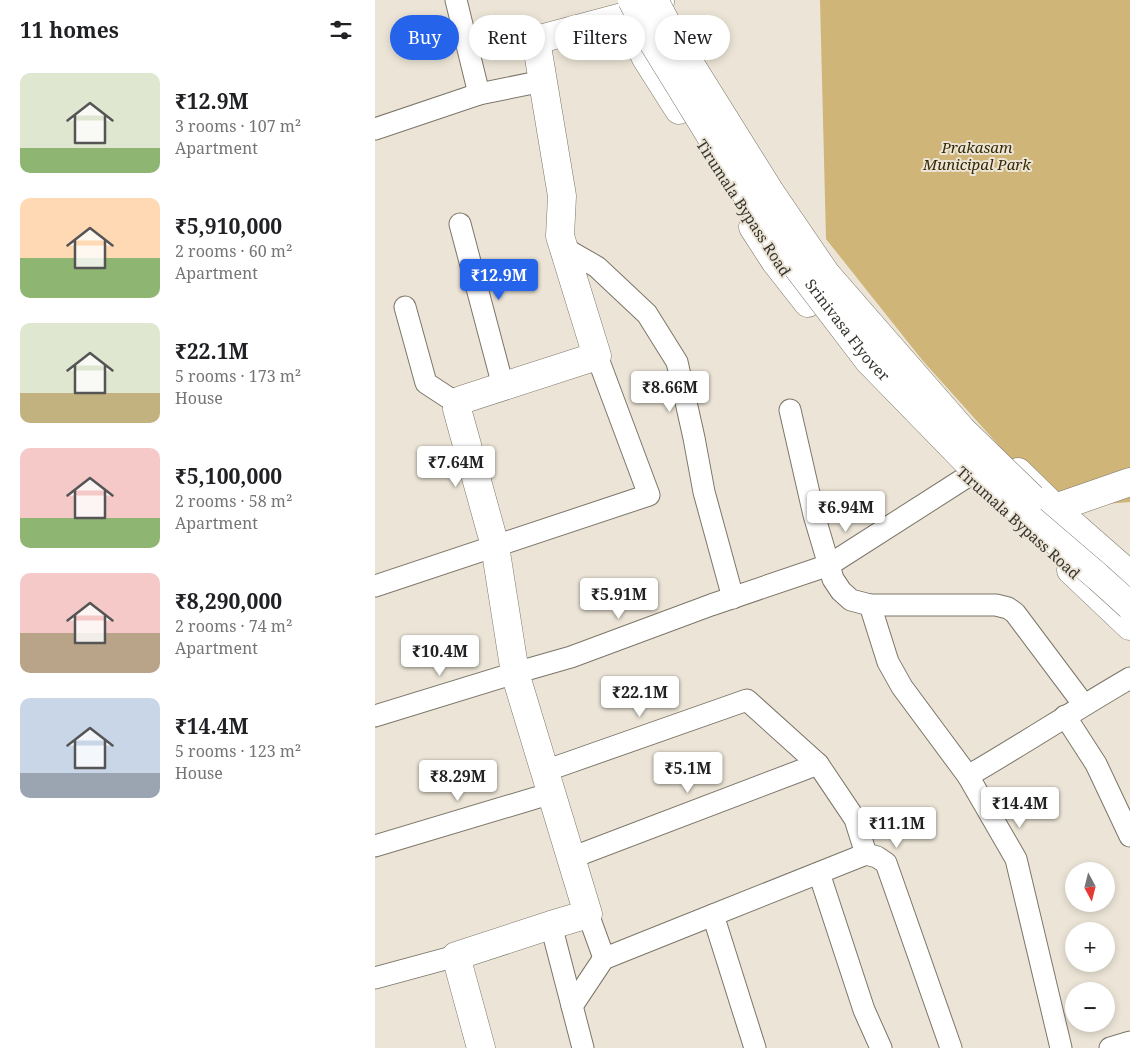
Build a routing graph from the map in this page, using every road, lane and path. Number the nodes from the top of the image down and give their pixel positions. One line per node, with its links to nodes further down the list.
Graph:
1 (456, 0): 6 (street)
2 (654, 0): 22 (street, Srinivasa Flyover, bridge)
3 (665, 0): 4 (street); 17 (street)
4 (626, 5): 5 (street); 15 (street, Tirumala Bypass Road); 26 (street, Srinivasa Flyover, bridge)
5 (543, 81): 6 (street); 9 (street)
6 (479, 94): 7 (street)
7 (375, 129)
8 (460, 224): 12 (street)
9 (564, 248): 11 (street); 24 (street)
10 (405, 307): 13 (street)
11 (597, 356): 12 (street); 19 (street)
12 (503, 386): 13 (street)
13 (458, 404): 19 (street)
14 (790, 410): 20 (street)
15 (965, 478): 18 (street, Tirumala Bypass Road); 20 (street)
16 (1130, 482): 17 (street)
17 (1055, 508): 18 (street); 21 (street)
18 (1033, 534): 27 (street, Tirumala Bypass Road)
19 (495, 546): 23 (street); 28 (street)
20 (829, 565): 24 (street); 25 (street)
21 (1130, 575)
22 (1130, 585)
23 (375, 586)
24 (733, 598): 28 (street)
25 (869, 605): 30 (street); 34 (street)
26 (1130, 606)
27 (1130, 626)
28 (515, 672): 31 (street); 35 (street)
29 (1130, 678): 30 (street)
30 (1084, 705): 32 (street)
31 (375, 716)
32 (1065, 716): 34 (street); 36 (street)
33 (817, 764): 35 (street); 38 (street); 39 (street)
34 (968, 776): 54 (street)
35 (548, 782): 37 (street); 39 (street)
36 (1130, 836)
37 (375, 846)
38 (866, 854): 40 (street); 53 (street)
39 (571, 858): 41 (street)
40 (819, 873): 42 (street); 52 (street)
41 (588, 914): 43 (street); 45 (street)
42 (713, 915): 45 (street); 51 (street)
43 (551, 925): 44 (street); 47 (street)
44 (456, 956): 46 (street); 49 (street)
45 (604, 958): 47 (street)
46 (375, 978)
47 (572, 1006): 50 (street)
48 (1130, 1042): 55 (street)
49 (481, 1048)
50 (583, 1048)
51 (755, 1048)
52 (881, 1048)
53 (951, 1048)
54 (1061, 1048)
55 (1110, 1048)

